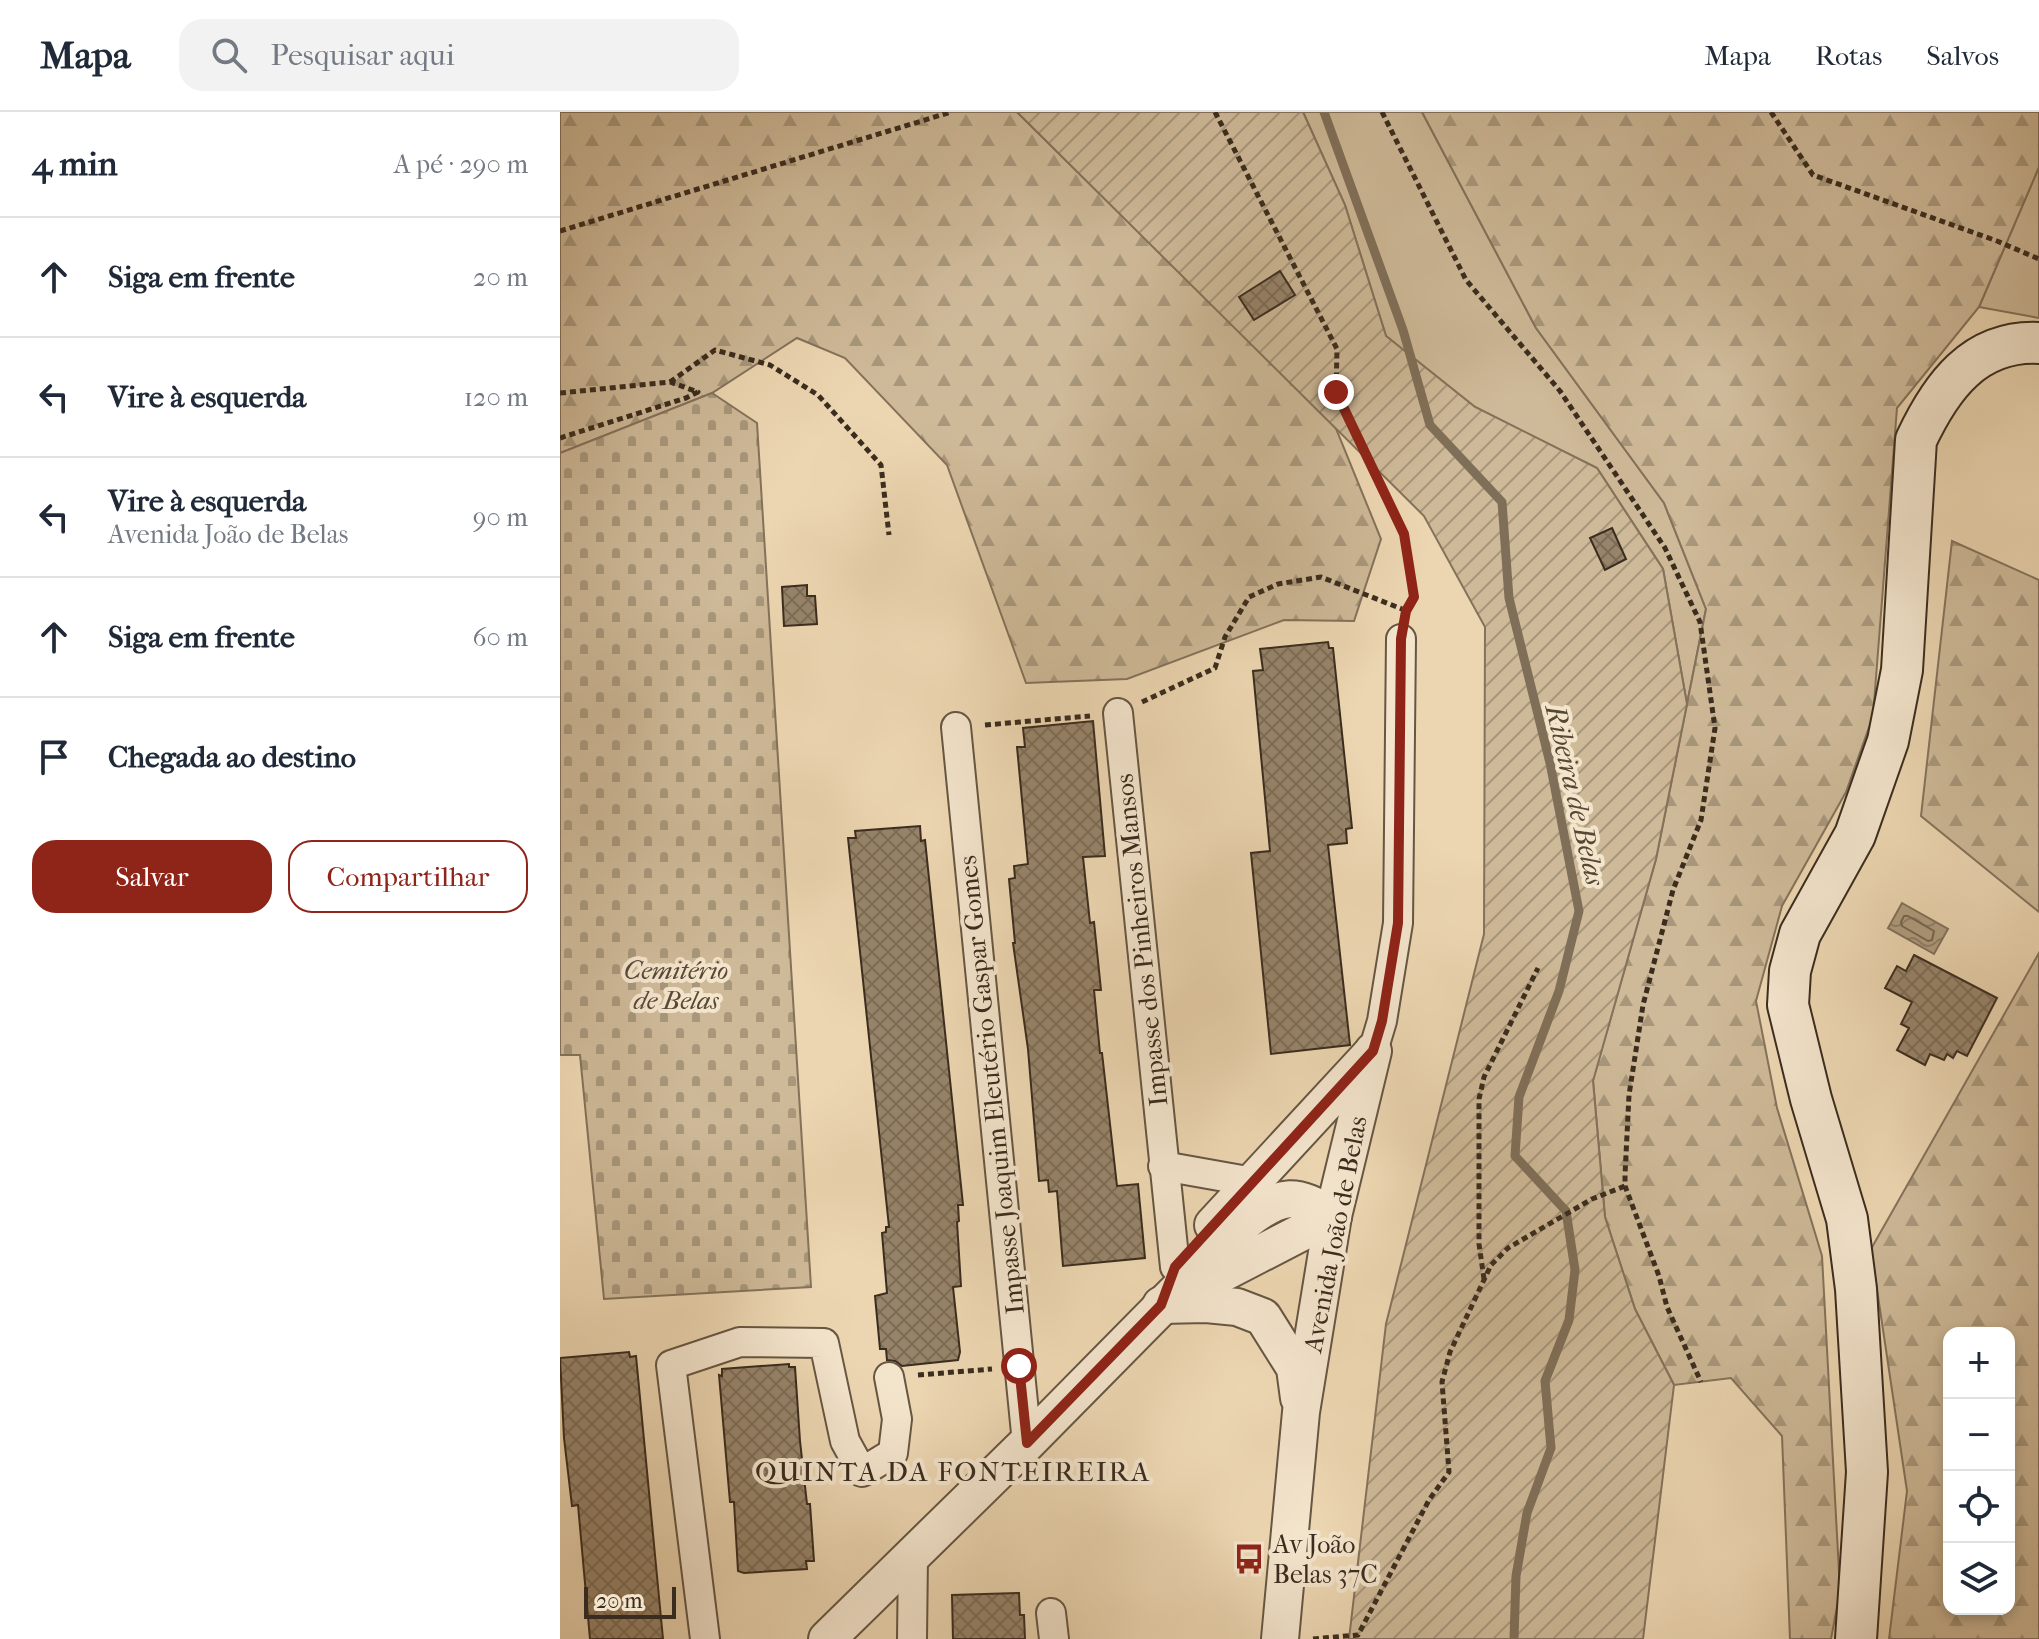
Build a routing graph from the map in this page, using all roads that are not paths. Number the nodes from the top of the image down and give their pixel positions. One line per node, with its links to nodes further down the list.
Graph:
1 (2039, 343): 19 (main road)
2 (1401, 639): 5 (street, Avenida João de Belas)
3 (1118, 713): 6 (street, Impasse dos Pinheiros Mansos)
4 (956, 727): 13 (street, Impasse Joaquim Eleutério Gaspar Gomes)
5 (1373, 1051): 7 (street); 8 (street, Avenida João de Belas)
6 (1163, 1166): 7 (street); 9 (street, Impasse dos Pinheiros Mansos)
7 (1253, 1182): 9 (street)
8 (1333, 1216): 10 (street); 12 (street, Avenida João de Belas)
9 (1175, 1267): 10 (street)
10 (1161, 1305): 12 (street); 13 (street)
11 (889, 1377): 15 (street)
12 (1301, 1412): 18 (street, Avenida João de Belas)
13 (1027, 1443): 14 (street)
14 (913, 1555): 16 (street); 17 (street)
15 (705, 1639)
16 (827, 1639)
17 (912, 1639)
18 (1280, 1639)
19 (1856, 1639)

